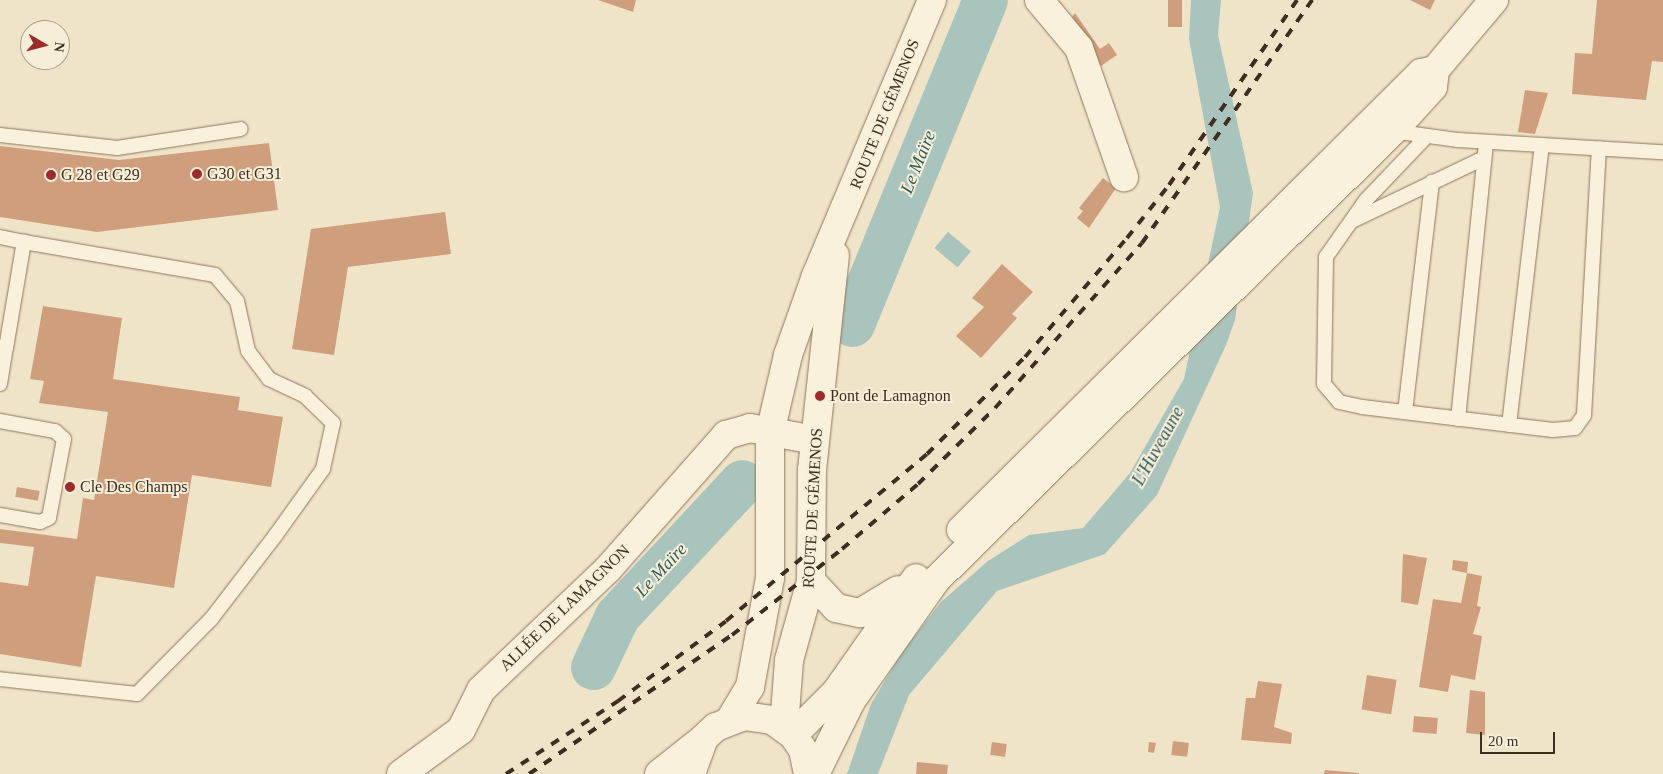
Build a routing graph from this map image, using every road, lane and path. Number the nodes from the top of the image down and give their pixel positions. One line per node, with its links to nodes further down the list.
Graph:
1 (932, 0): 16 (street, ROUTE DE GÉMENOS)
2 (1039, 0): 13 (street)
3 (1494, 0): 4 (street)
4 (1384, 125): 7 (lane); 28 (street); 28 (street)
5 (241, 129): 6 (lane)
6 (0, 135)
7 (1426, 137): 8 (lane); 15 (lane)
8 (1486, 142): 9 (lane); 12 (lane)
9 (1542, 145): 10 (lane); 24 (lane)
10 (1599, 148): 11 (lane); 24 (lane)
11 (1663, 152)
12 (1484, 158): 14 (lane); 22 (lane)
13 (1124, 177)
14 (1432, 182): 15 (lane); 21 (lane)
15 (1348, 222): 21 (lane)
16 (838, 227): 25 (street, ROUTE DE GÉMENOS); 26 (street, ROUTE DE GÉMENOS)
17 (0, 237): 18 (lane)
18 (24, 242): 19 (lane); 31 (lane)
19 (3, 347): 20 (lane)
20 (0, 384)
21 (1405, 412): 22 (lane)
22 (1458, 419): 24 (lane)
23 (0, 421): 27 (lane)
24 (1509, 425)
25 (770, 433): 26 (street, ALLÉE DE LAMAGNON); 32 (street, ROUTE DE GÉMENOS); 35 (street, ALLÉE DE LAMAGNON)
26 (815, 440): 30 (street, ROUTE DE GÉMENOS)
27 (0, 515)
28 (955, 549): 29 (street); 39 (street)
29 (923, 568): 30 (street); 33 (street)
30 (811, 581): 33 (street, ROUTE DE GÉMENOS)
31 (0, 678)
32 (730, 720): 33 (street); 34 (street)
33 (789, 731): 38 (street)
34 (704, 738): 36 (street); 37 (street)
35 (401, 774)
36 (659, 774)
37 (691, 774)
38 (808, 774)
39 (815, 774)

